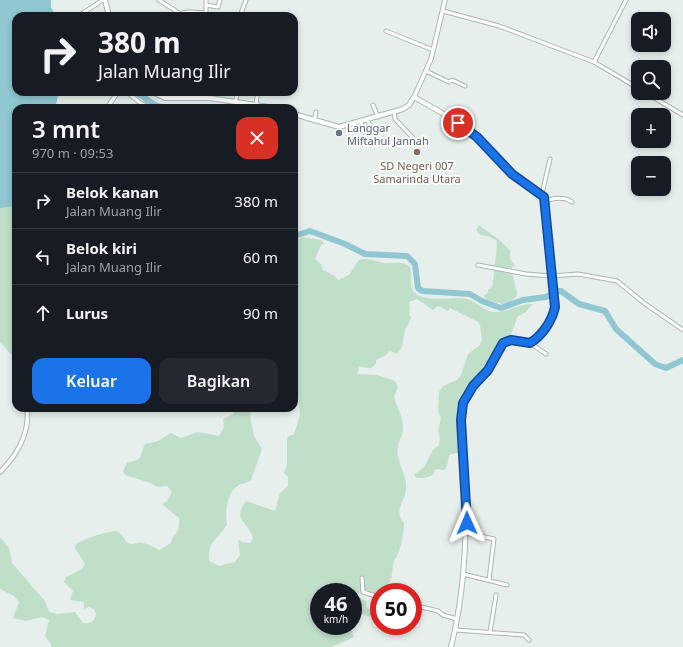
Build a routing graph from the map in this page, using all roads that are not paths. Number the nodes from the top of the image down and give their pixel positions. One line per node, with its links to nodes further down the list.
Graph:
1 (104, 0): 10 (street); 11 (main road)
2 (159, 0): 12 (street)
3 (206, 0): 8 (street)
4 (220, 0): 8 (street)
5 (246, 0): 14 (street)
6 (445, 0): 9 (street)
7 (626, 0): 17 (street)
8 (206, 5): 13 (street)
9 (443, 11): 16 (street); 17 (street)
10 (84, 12)
11 (108, 12)
12 (173, 12)
13 (206, 12)
14 (242, 12)
15 (386, 31): 16 (street)
16 (433, 50): 18 (street)
17 (594, 62): 19 (street)
18 (426, 71): 20 (street); 25 (street)
19 (631, 84)
20 (465, 86)
21 (132, 96): 29 (street)
22 (161, 96): 24 (main road)
23 (237, 96): 28 (street)
24 (205, 97): 28 (main road)
25 (414, 97): 34 (main road); 45 (main road)
26 (257, 98): 31 (street)
27 (658, 100): 36 (street)
28 (235, 102): 30 (main road)
29 (143, 104)
30 (249, 104)
31 (256, 104)
32 (373, 105): 37 (street)
33 (316, 112): 39 (street)
34 (394, 112): 37 (main road); 42 (street)
35 (298, 115): 39 (main road)
36 (683, 115)
37 (378, 117): 38 (main road)
38 (367, 120): 40 (main road); 41 (street)
39 (314, 121): 40 (main road)
40 (361, 122): 43 (street)
41 (371, 127)
42 (413, 138)
43 (369, 142)
44 (550, 159): 45 (street)
45 (542, 194): 46 (main road)
46 (545, 202): 47 (street); 49 (main road)
47 (572, 202)
48 (478, 265): 49 (street)
49 (552, 277): 50 (street); 51 (main road)
50 (683, 330)
51 (530, 343): 52 (street); 55 (main road)
52 (546, 354)
53 (27, 412): 54 (street)
54 (0, 472)
55 (466, 533): 56 (main road); 58 (street)
56 (463, 574): 58 (street); 63 (main road)
57 (362, 578): 60 (street)
58 (489, 580): 59 (street)
59 (507, 585)
60 (370, 594)
61 (496, 595): 65 (street)
62 (422, 607): 63 (street)
63 (457, 619): 64 (main road)
64 (456, 630): 65 (street); 67 (main road)
65 (490, 632): 66 (street)
66 (529, 640)
67 (451, 647)

